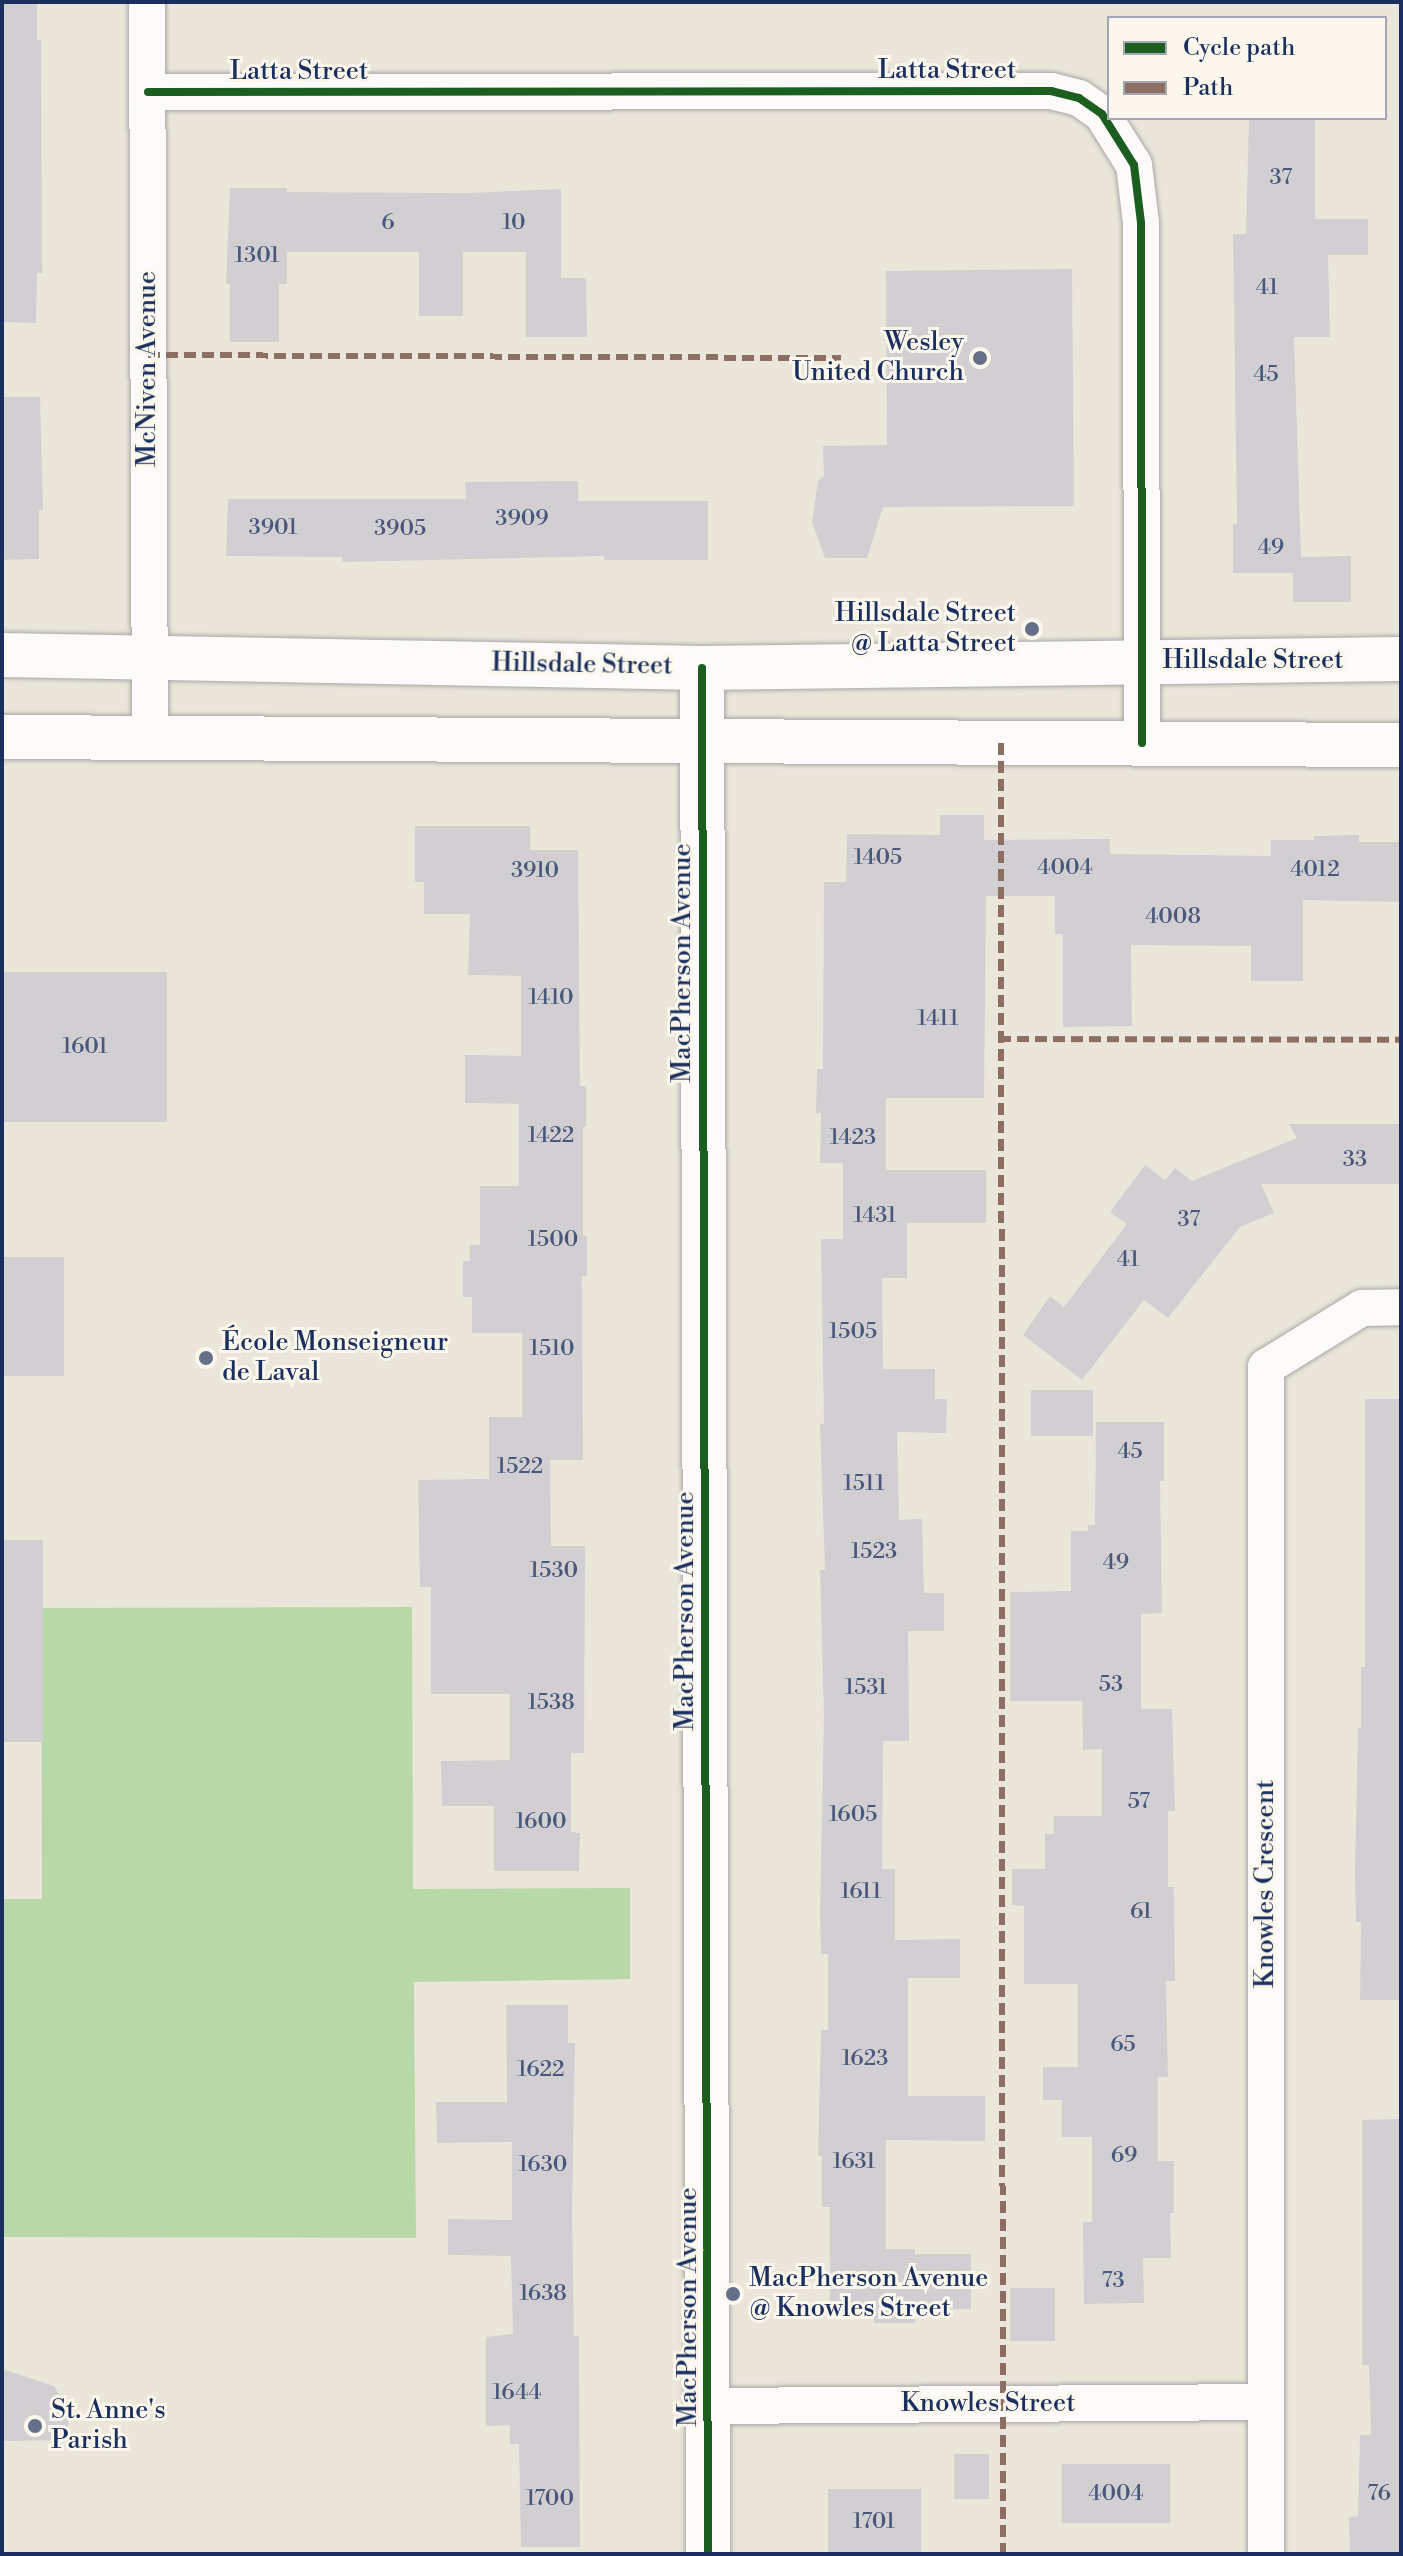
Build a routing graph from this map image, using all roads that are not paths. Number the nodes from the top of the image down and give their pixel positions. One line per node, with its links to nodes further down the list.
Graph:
1 (147, 2): 2 (street, McNiven Avenue)
2 (148, 92): 4 (street, McNiven Avenue); 6 (street, Latta Street)
3 (2, 655): 4 (street, Hillsdale Street)
4 (151, 657): 7 (street, Hillsdale Street); 8 (street, McNiven Avenue)
5 (1401, 659): 6 (street, Hillsdale Street)
6 (1142, 661): 7 (street, Hillsdale Street); 11 (street, Latta Street)
7 (702, 668): 10 (street, MacPherson Avenue)
8 (150, 736): 9 (street); 10 (street)
9 (2, 737)
10 (702, 743): 11 (street); 15 (street, MacPherson Avenue)
11 (1142, 743): 12 (street)
12 (1401, 745)
13 (1401, 1307): 14 (street, Knowles Crescent)
14 (1266, 2402): 15 (street, Knowles Street); 17 (street, Knowles Crescent)
15 (710, 2406): 16 (street, MacPherson Avenue)
16 (708, 2554)
17 (1266, 2554)

